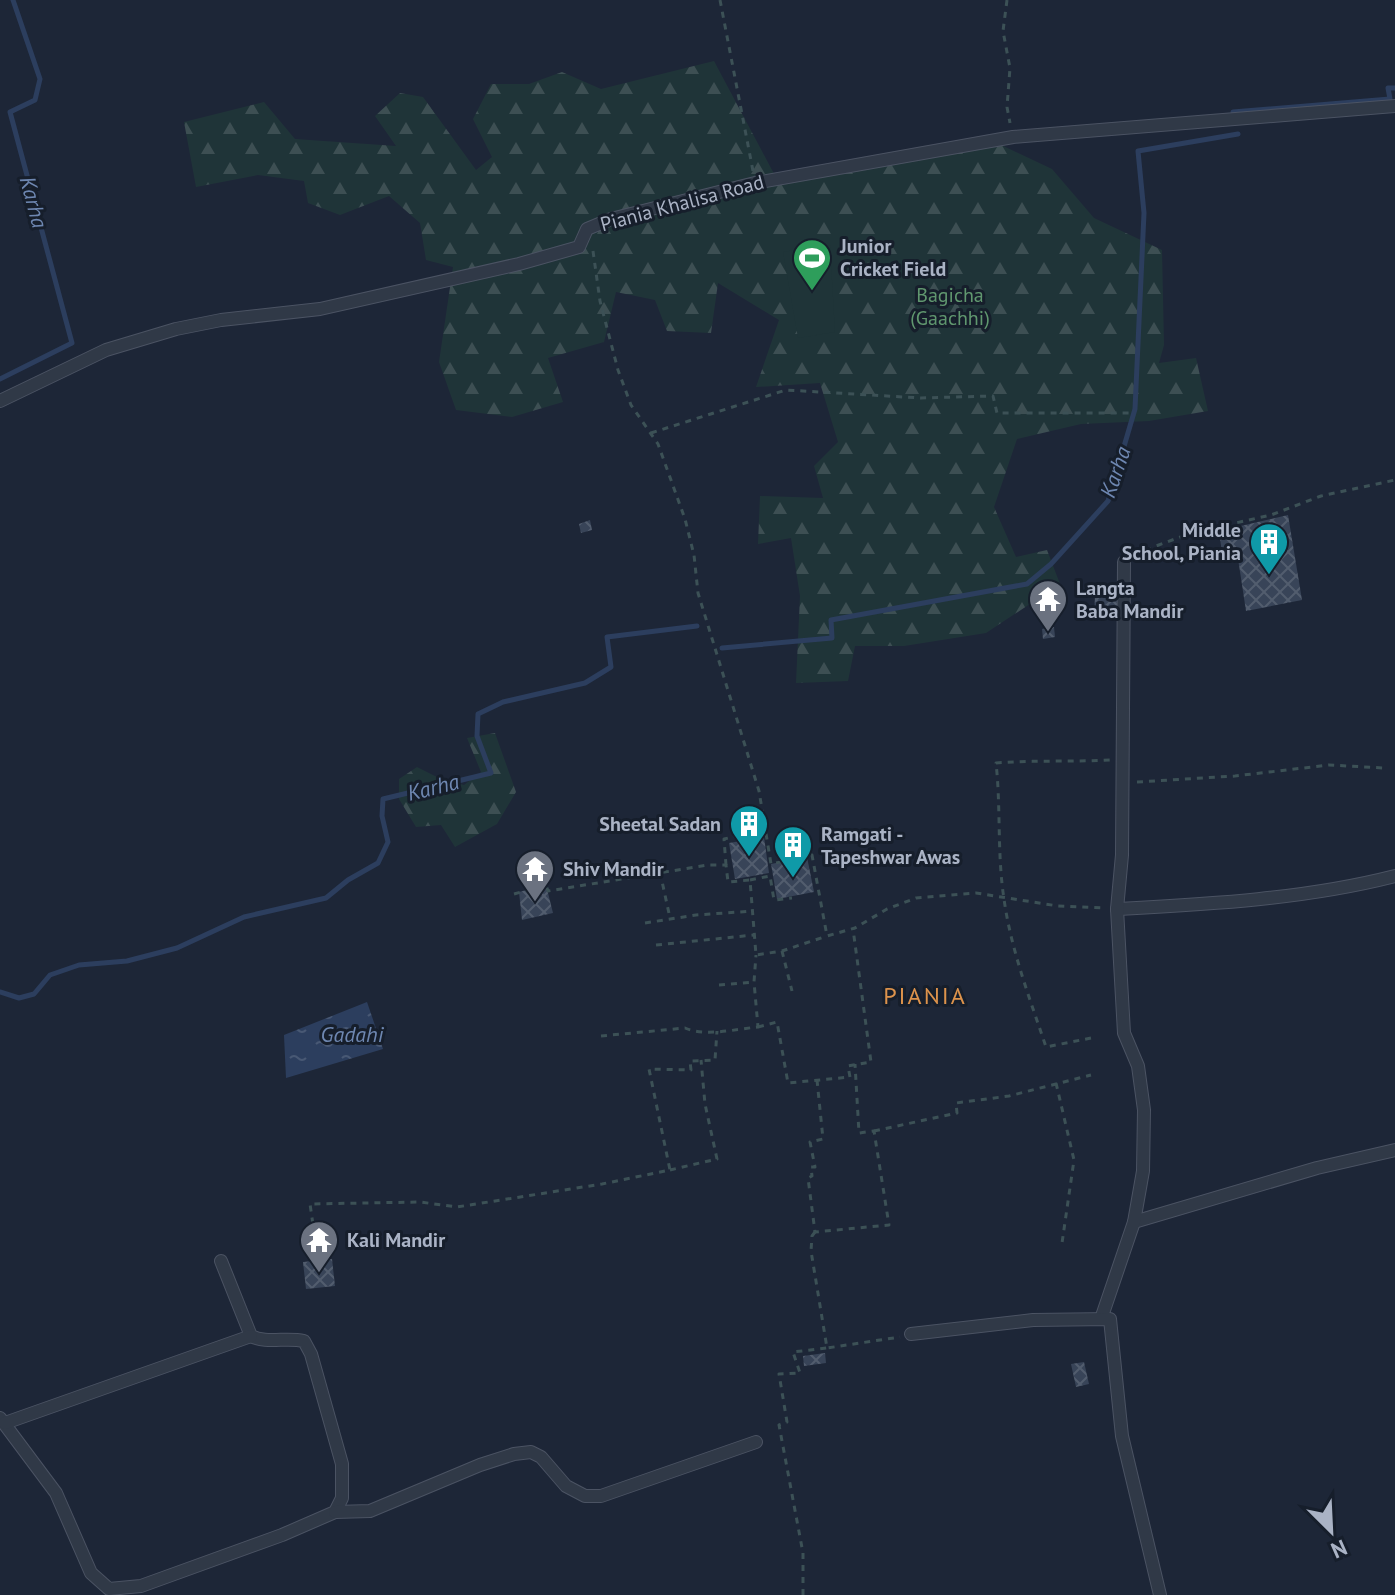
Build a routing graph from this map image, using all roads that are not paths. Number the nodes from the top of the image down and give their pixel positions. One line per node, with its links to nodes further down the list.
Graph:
1 (1395, 106): 2 (street, Piania Khalisa Road)
2 (0, 401)
3 (1124, 562): 5 (street)
4 (1395, 876): 5 (street)
5 (1117, 909): 7 (street)
6 (1395, 1150): 7 (street)
7 (1134, 1222): 9 (street)
8 (221, 1261): 11 (street)
9 (1101, 1319): 10 (street); 15 (street)
10 (911, 1334)
11 (251, 1336): 12 (street); 14 (street)
12 (2, 1420): 14 (street)
13 (756, 1442): 14 (street)
14 (335, 1512)
15 (1160, 1595)

